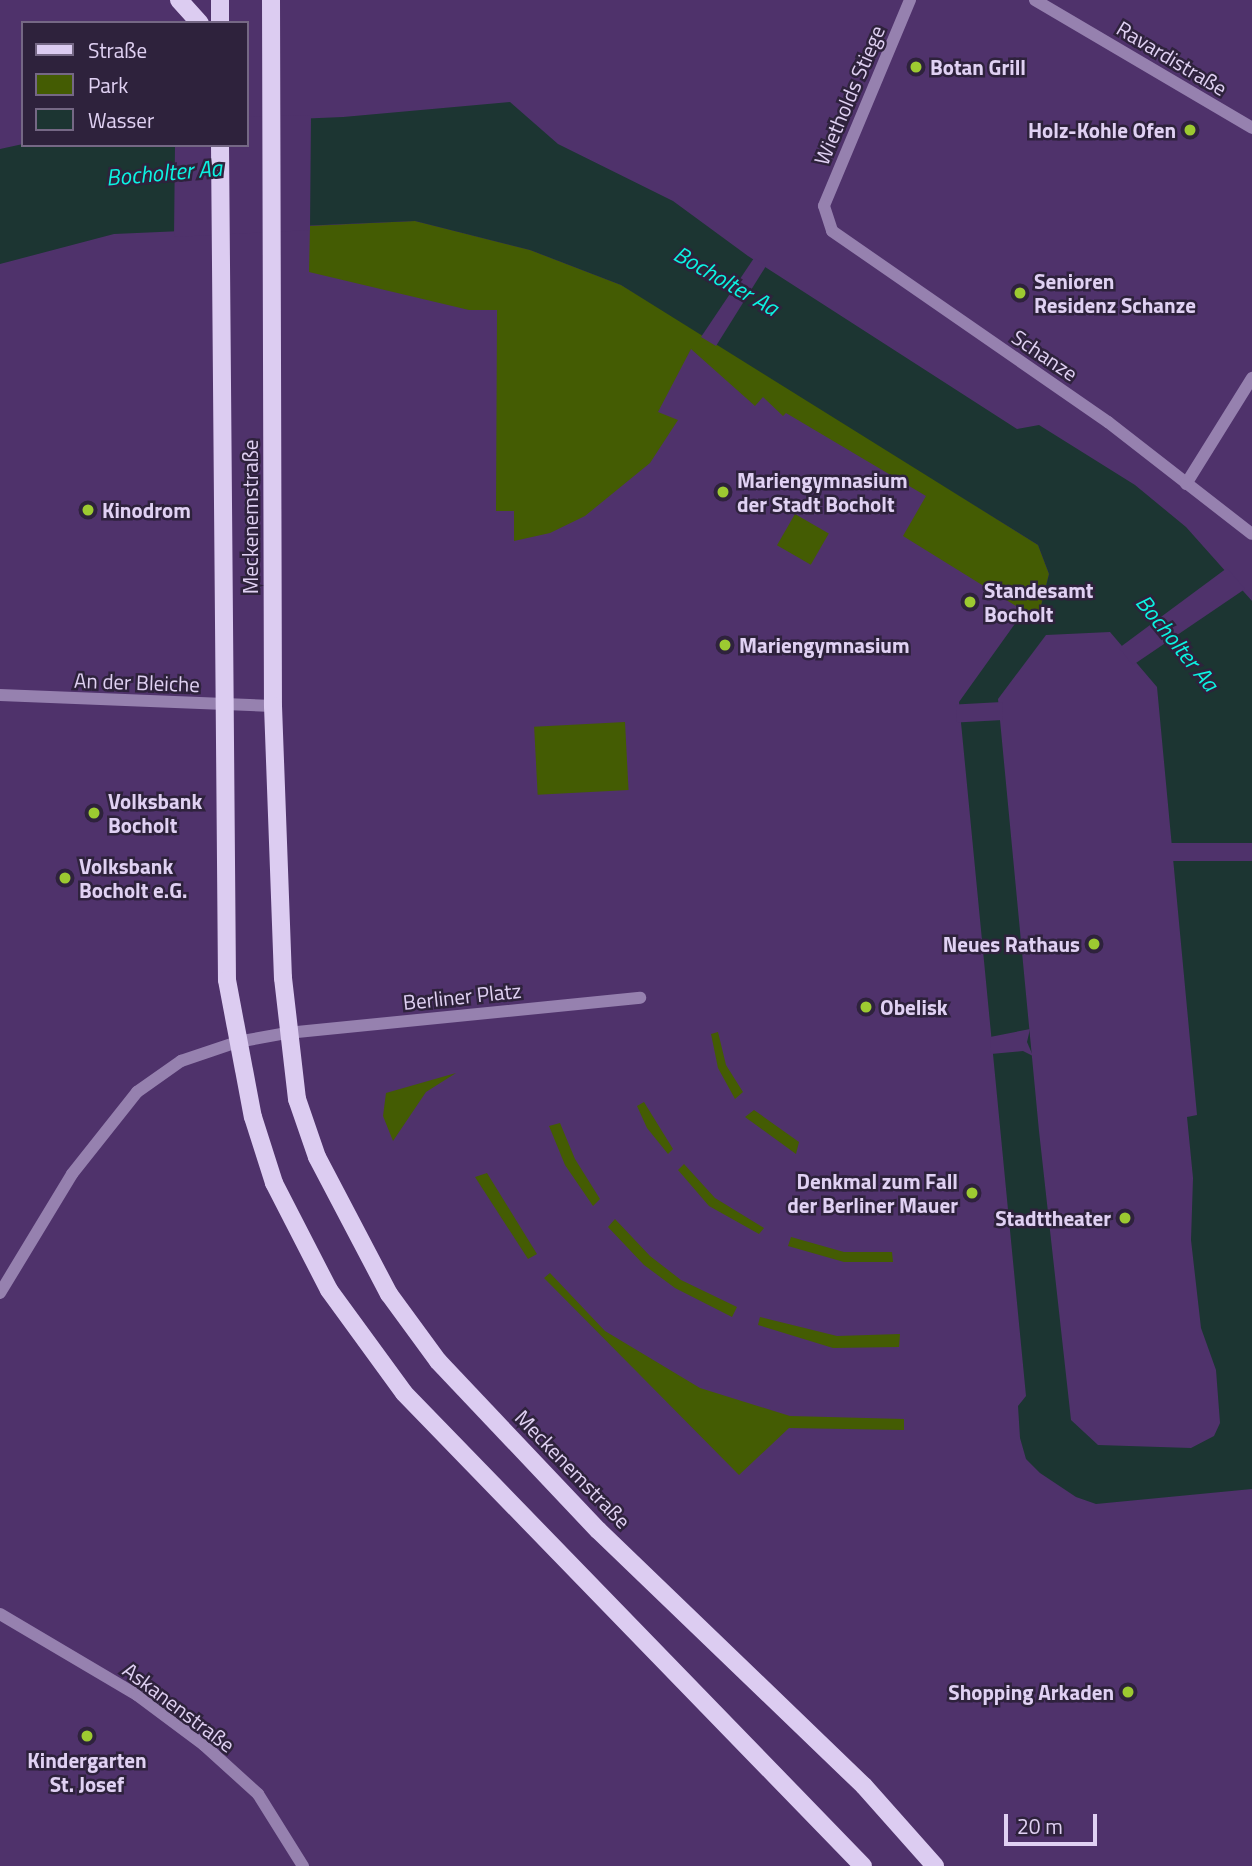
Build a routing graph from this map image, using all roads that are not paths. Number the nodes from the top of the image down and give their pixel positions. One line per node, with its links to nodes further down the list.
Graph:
1 (178, 0): 6 (main road)
2 (220, 0): 7 (main road)
3 (271, 0): 16 (main road, Meckenemstraße)
4 (910, 0): 10 (street, Wietholds Stiege)
5 (1035, 0): 8 (street, Ravardistraße)
6 (198, 21)
7 (220, 21)
8 (1252, 128)
9 (220, 147): 15 (main road, Meckenemstraße)
10 (824, 206): 12 (street, Schanze)
11 (1252, 378): 12 (street)
12 (1186, 484): 13 (street, Schanze)
13 (1252, 534)
14 (0, 695): 15 (street, An der Bleiche)
15 (222, 704): 16 (street, An der Bleiche); 19 (main road, Meckenemstraße)
16 (273, 706): 18 (main road, Meckenemstraße)
17 (640, 999): 18 (street, Berliner Platz)
18 (287, 1033): 19 (street); 24 (main road, Meckenemstraße)
19 (237, 1042): 20 (street); 23 (main road, Meckenemstraße)
20 (0, 1293)
21 (0, 1614): 22 (street, Askanenstraße)
22 (303, 1866)
23 (863, 1866)
24 (935, 1866)

